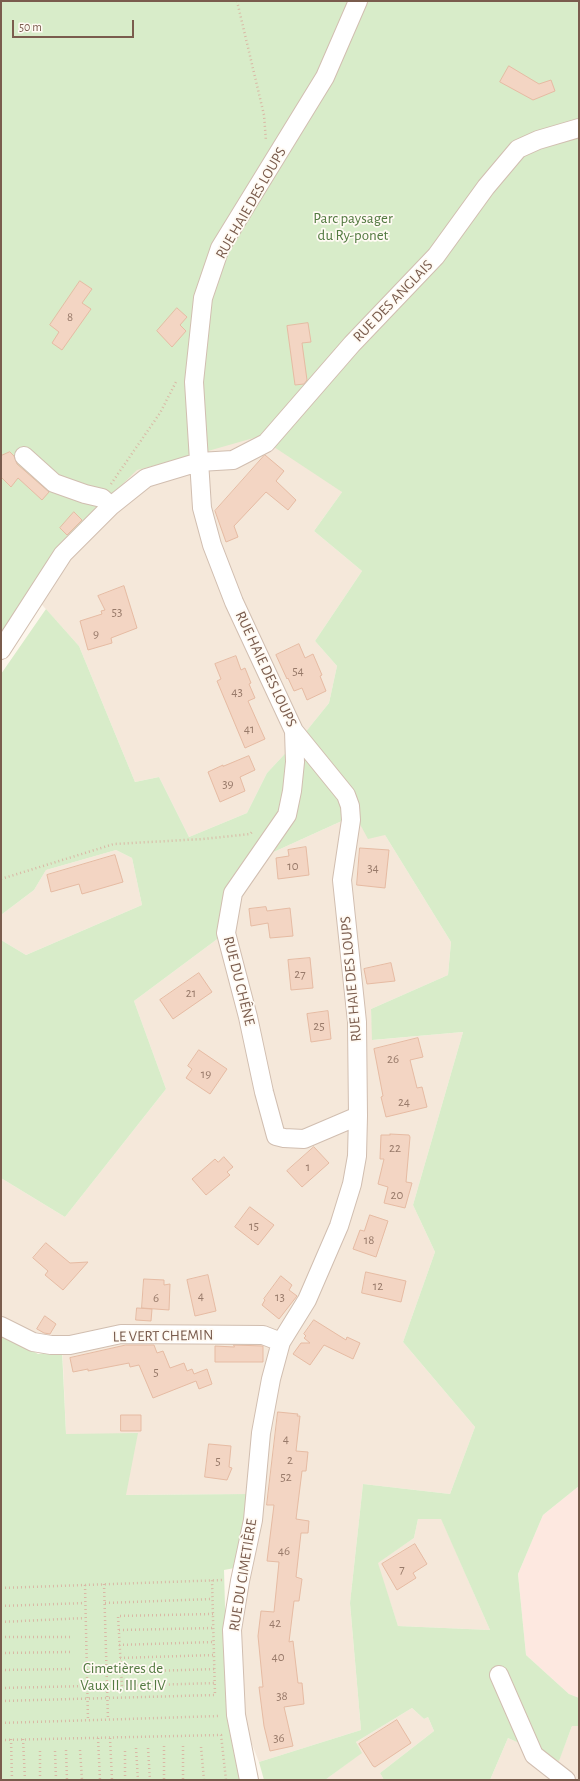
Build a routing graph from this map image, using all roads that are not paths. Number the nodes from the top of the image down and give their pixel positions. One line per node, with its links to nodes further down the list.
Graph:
1 (358, 1): 4 (street, RUE HAIE DES LOUPS)
2 (579, 128): 4 (street, RUE DES ANGLAIS)
3 (24, 456): 5 (street)
4 (199, 462): 5 (street, RUE DES ANGLAIS); 7 (street, RUE HAIE DES LOUPS)
5 (106, 502): 6 (street, RUE DES ANGLAIS)
6 (1, 650)
7 (294, 731): 8 (street, RUE HAIE DES LOUPS); 8 (street, RUE DU CHÊNE)
8 (358, 1116): 10 (street, RUE HAIE DES LOUPS)
9 (1, 1326): 10 (street, LE VERT CHEMIN)
10 (281, 1342): 11 (street, RUE HAIE DES LOUPS)
11 (258, 1465): 13 (street, RUE DU CIMETIÈRE)
12 (499, 1675): 14 (street)
13 (249, 1780)
14 (566, 1780)

